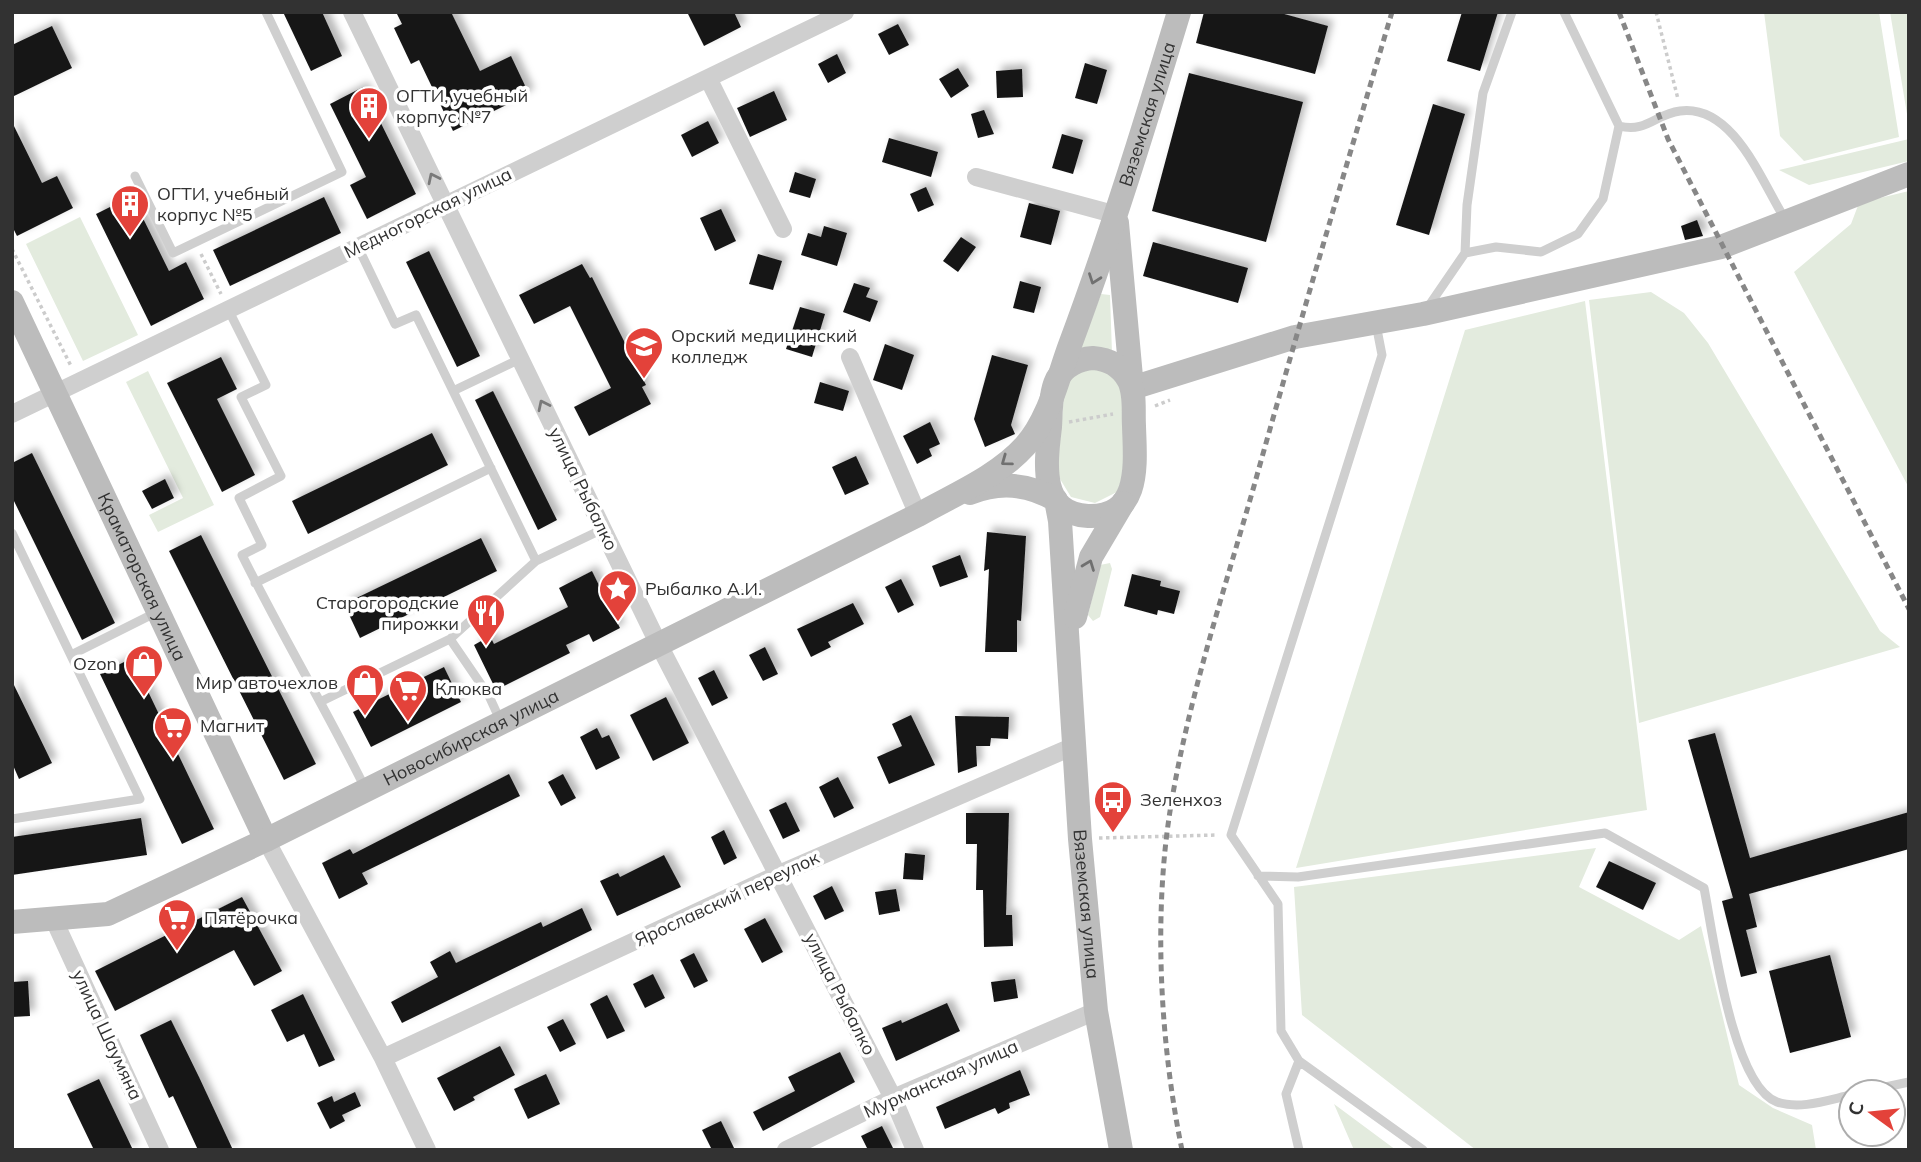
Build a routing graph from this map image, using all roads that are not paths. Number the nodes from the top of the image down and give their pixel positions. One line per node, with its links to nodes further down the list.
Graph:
1 (266, 12): 10 (lane)
2 (352, 12): 12 (street, улица Рыбалко, one-way to 2)
3 (845, 12): 7 (street, Медногорская улица)
4 (1179, 12): 13 (main road, Вяземская улица)
5 (1512, 12): 17 (lane)
6 (1564, 12): 8 (lane)
7 (708, 78): 12 (street, Медногорская улица); 15 (street)
8 (1619, 126): 14 (lane); 17 (lane)
9 (1909, 174): 14 (main road)
10 (135, 176)
11 (976, 177): 13 (street)
12 (446, 205): 16 (street, Медногорская улица); 23 (street, улица Рыбалко)
13 (1117, 215): 24 (main road, Вяземская улица, one-way to 24); 25 (main road)
14 (1787, 223): 20 (main road)
15 (783, 229)
16 (358, 247): 19 (street, Медногорская улица); 27 (lane)
17 (1465, 253): 20 (lane)
18 (12, 302): 26 (main road, Краматорская улица)
19 (228, 309): 26 (street, Медногорская улица); 36 (lane)
20 (1423, 314): 21 (main road)
21 (1376, 323): 25 (main road); 49 (lane)
22 (850, 357): 32 (street)
23 (520, 359): 27 (lane); 33 (street, улица Рыбалко, one-way to 23)
24 (1055, 385): 25 (main road); 30 (main road); 32 (main road, one-way to 32)
25 (1132, 388): 31 (main road)
26 (55, 391): 28 (street, Медногорская улица); 37 (main road, Краматорская улица)
27 (453, 391): 29 (lane)
28 (12, 414)
29 (491, 468): 35 (lane); 36 (lane)
30 (1056, 500): 31 (main road); 32 (main road); 41 (main road)
31 (1125, 500): 41 (main road, one-way to 31)
32 (918, 514): 39 (main road, Новосибирская улица)
33 (603, 529): 35 (lane); 39 (street, улица Рыбалко)
34 (12, 533): 40 (lane)
35 (536, 561): 38 (lane)
36 (256, 583): 42 (lane)
37 (159, 611): 40 (lane); 47 (main road, Краматорская улица)
38 (450, 639): 42 (lane); 43 (lane)
39 (658, 643): 43 (main road, Новосибирская улица); 48 (street, улица Рыбалко)
40 (71, 655): 46 (lane)
41 (1069, 656): 44 (main road, Вяземская улица)
42 (322, 701): 45 (lane)
43 (501, 721): 45 (main road, Новосибирская улица)
44 (1074, 746): 48 (street, Ярославский переулок); 52 (main road, Вяземская улица)
45 (366, 790): 47 (main road, Новосибирская улица)
46 (12, 819)
47 (266, 840): 50 (main road, Новосибирская улица); 53 (street, Краматорская улица)
48 (779, 874): 53 (street, Ярославский переулок); 56 (street, улица Рыбалко)
49 (1258, 876): 54 (lane); 55 (lane)
50 (54, 920): 51 (main road, Новосибирская улица); 57 (street, улица Шаумяна)
51 (12, 922)
52 (1096, 1011): 56 (street, Мурманская улица); 61 (main road, Вяземская улица)
53 (383, 1058): 58 (street, Краматорская улица)
54 (1299, 1061): 62 (lane); 63 (lane)
55 (1837, 1097)
56 (893, 1098): 59 (street, Мурманская улица); 60 (street, улица Рыбалко)
57 (160, 1150)
58 (428, 1150)
59 (786, 1150)
60 (915, 1150)
61 (1121, 1150)
62 (1299, 1150)
63 (1423, 1150)

